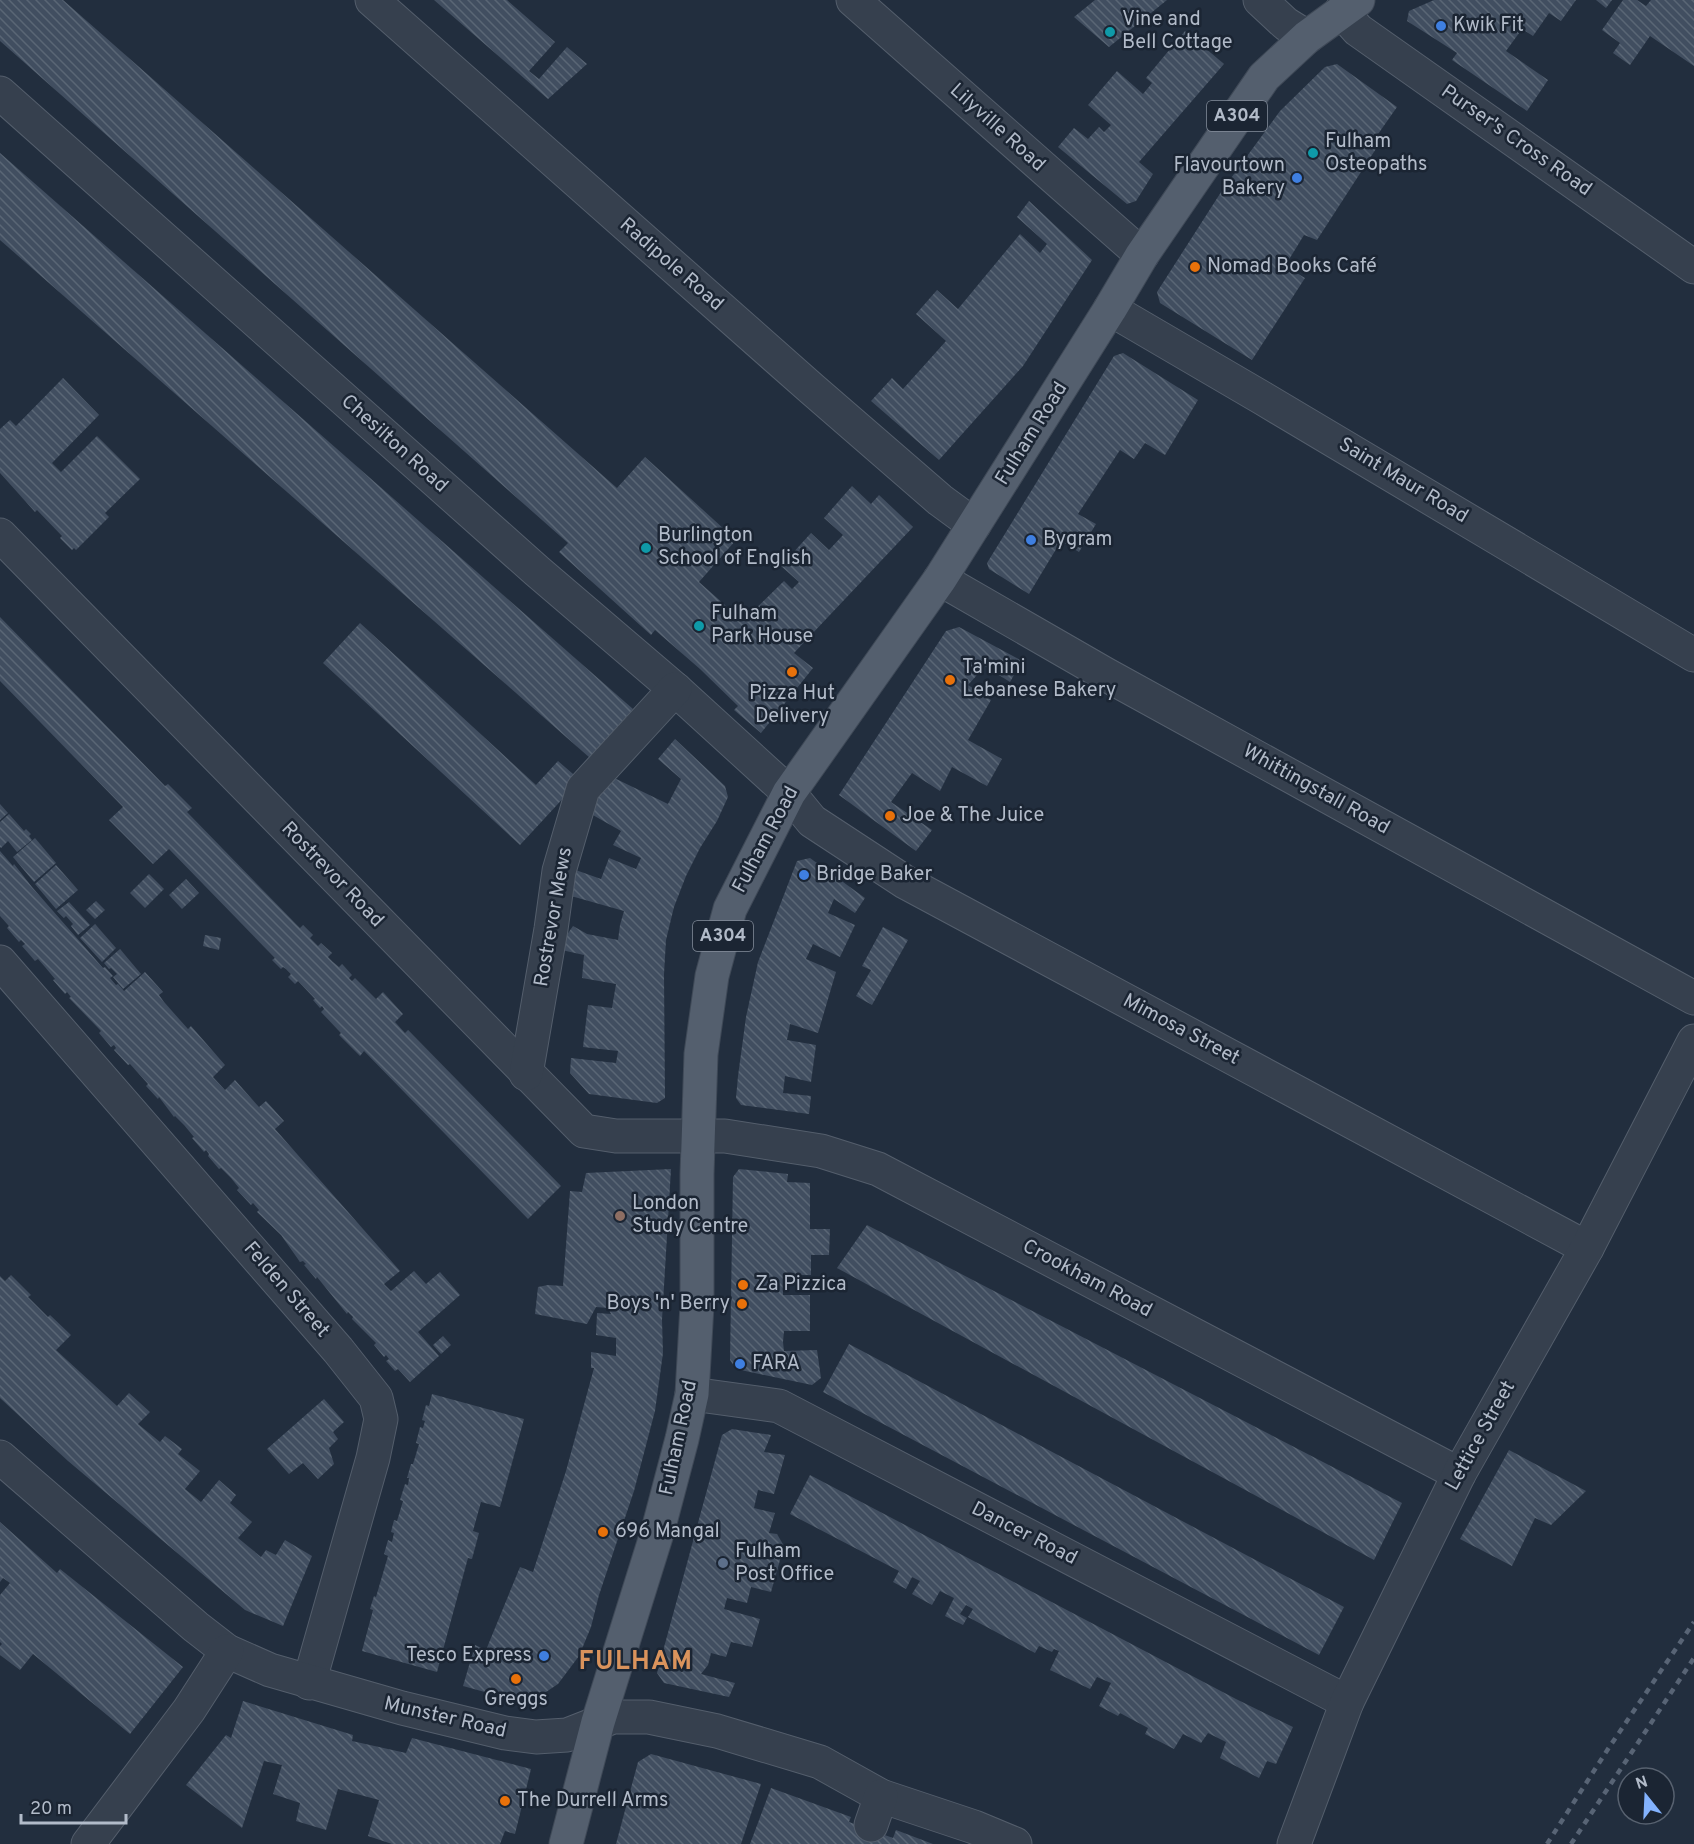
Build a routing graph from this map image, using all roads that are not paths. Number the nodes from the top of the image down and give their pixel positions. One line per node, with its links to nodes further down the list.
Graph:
1 (372, 0): 10 (street, Radipole Road)
2 (853, 0): 7 (street, Lilyville Road)
3 (1260, 0): 5 (street)
4 (1350, 6): 5 (main road, Fulham Road / A304); 8 (street, Purser's Cross Road)
5 (1307, 37): 7 (main road, Fulham Road / A304)
6 (0, 93): 14 (street, Chesilton Road)
7 (1142, 255): 9 (main road, Fulham Road / A304)
8 (1694, 267)
9 (1110, 309): 10 (main road, Fulham Road / A304); 13 (street, Saint Maur Road)
10 (974, 525): 12 (main road, Fulham Road / A304)
11 (0, 535): 19 (street, Rostrevor Road)
12 (940, 579): 15 (main road, Fulham Road / A304); 17 (street, Whittingstall Road)
13 (1694, 656)
14 (675, 689): 15 (street, Chesilton Road); 19 (street, Rostrevor Mews)
15 (789, 793): 20 (main road, Fulham Road / A304); 21 (street, Mimosa Street)
16 (0, 962): 26 (street, Felden Street)
17 (1694, 998)
18 (1694, 1041): 21 (street, Lettice Street)
19 (526, 1074): 20 (street, Rostrevor Road)
20 (699, 1137): 22 (main road, Fulham Road / A304); 24 (street, Crookham Road)
21 (1587, 1248): 24 (street, Lettice Street)
22 (692, 1394): 27 (street, Dancer Road); 28 (main road, Fulham Road / A304)
23 (0, 1457): 25 (street, Munster Road)
24 (1459, 1474): 27 (street, Lettice Street)
25 (227, 1651): 26 (street, Munster Road); 30 (street)
26 (309, 1683): 28 (street, Munster Road)
27 (1347, 1702): 33 (street, Lettice Street)
28 (598, 1722): 29 (street, Munster Road); 31 (main road, Fulham Road / A304)
29 (971, 1836): 32 (street, Munster Road)
30 (88, 1844)
31 (566, 1844)
32 (1015, 1844)
33 (1294, 1844)

